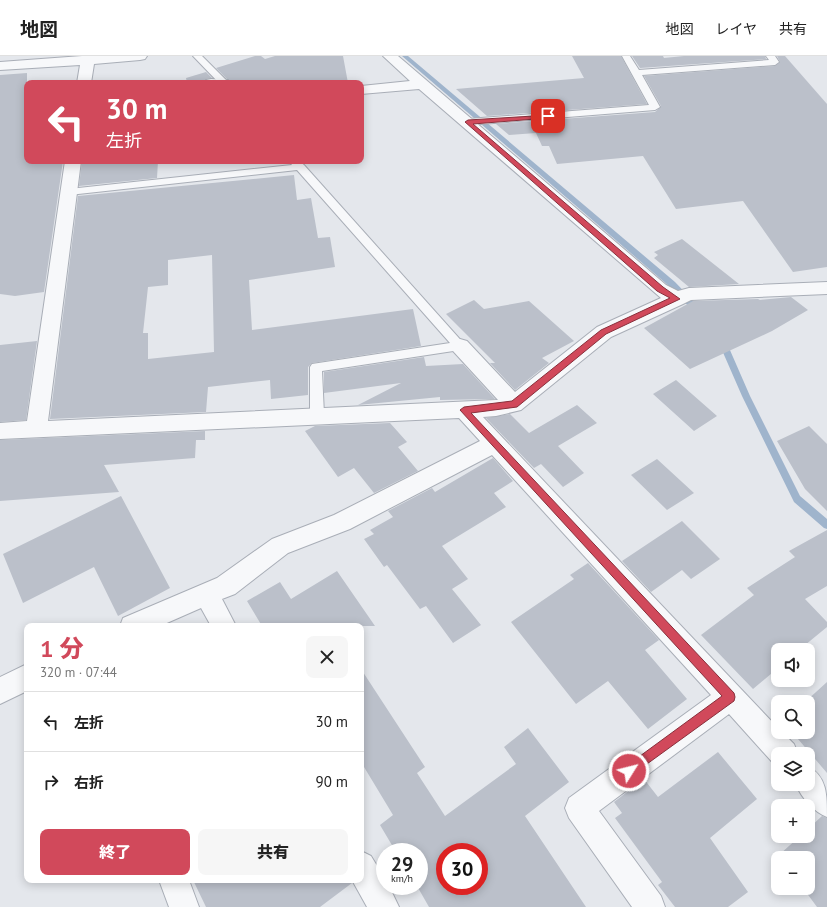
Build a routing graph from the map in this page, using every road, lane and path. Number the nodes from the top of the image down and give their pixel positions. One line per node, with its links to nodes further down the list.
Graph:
1 (140, 56): 6 (street)
2 (197, 56): 10 (lane)
3 (390, 56): 11 (street)
4 (626, 56): 8 (lane)
5 (770, 56): 8 (lane)
6 (88, 58): 7 (street); 9 (street)
7 (0, 66)
8 (636, 73): 13 (lane)
9 (84, 80)
10 (217, 80)
11 (423, 84): 12 (street); 13 (street)
12 (364, 90)
13 (471, 122): 18 (street)
14 (73, 164): 16 (street)
15 (297, 164): 16 (lane); 19 (lane)
16 (69, 192): 23 (street)
17 (826, 289): 18 (street)
18 (683, 296): 20 (street)
19 (460, 346): 20 (street); 22 (lane)
20 (514, 404): 21 (street)
21 (464, 410): 22 (street); 25 (street)
22 (317, 415): 23 (street)
23 (36, 429): 24 (street)
24 (0, 431)
25 (494, 444): 26 (street); 31 (street)
26 (206, 594): 27 (street); 28 (street)
27 (139, 623)
28 (222, 623)
29 (24, 679): 30 (street)
30 (0, 691)
31 (730, 697): 32 (street); 39 (street)
32 (777, 747)
33 (815, 788): 34 (street)
34 (827, 803)
35 (364, 871): 38 (street)
36 (175, 883): 37 (street)
37 (184, 907)
38 (384, 907)
39 (650, 907)

